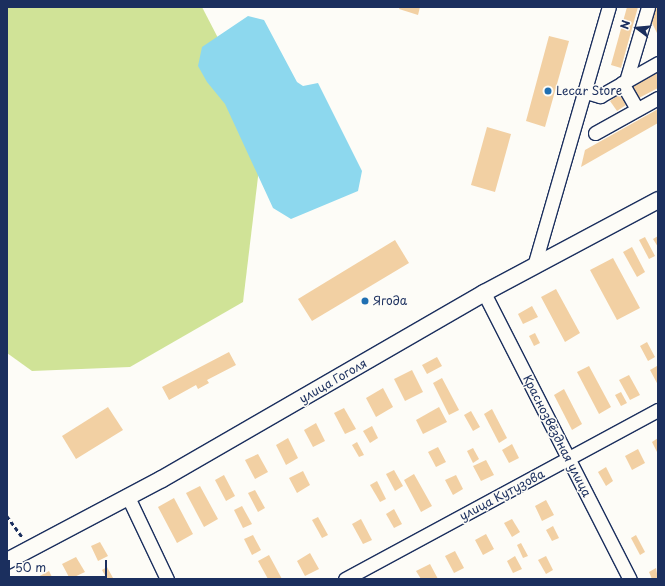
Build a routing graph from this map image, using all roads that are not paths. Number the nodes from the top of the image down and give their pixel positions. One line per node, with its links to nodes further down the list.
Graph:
1 (609, 7): 5 (street)
2 (648, 7): 4 (street)
3 (658, 63): 4 (street)
4 (624, 82): 5 (street); 7 (street)
5 (586, 92): 10 (street)
6 (658, 98): 7 (street)
7 (637, 109): 8 (street)
8 (595, 134)
9 (658, 200): 10 (main road, улица Гоголя)
10 (534, 266): 11 (main road, улица Гоголя)
11 (484, 293): 13 (street, Краснозвёздная улица); 14 (main road, улица Гоголя)
12 (658, 410): 13 (street, улица Кутузова)
13 (570, 459): 17 (street, улица Кутузова); 18 (street, Краснозвёздная улица)
14 (128, 497): 15 (main road, улица Гоголя); 16 (street)
15 (7, 561)
16 (167, 579)
17 (345, 579)
18 (630, 579)

